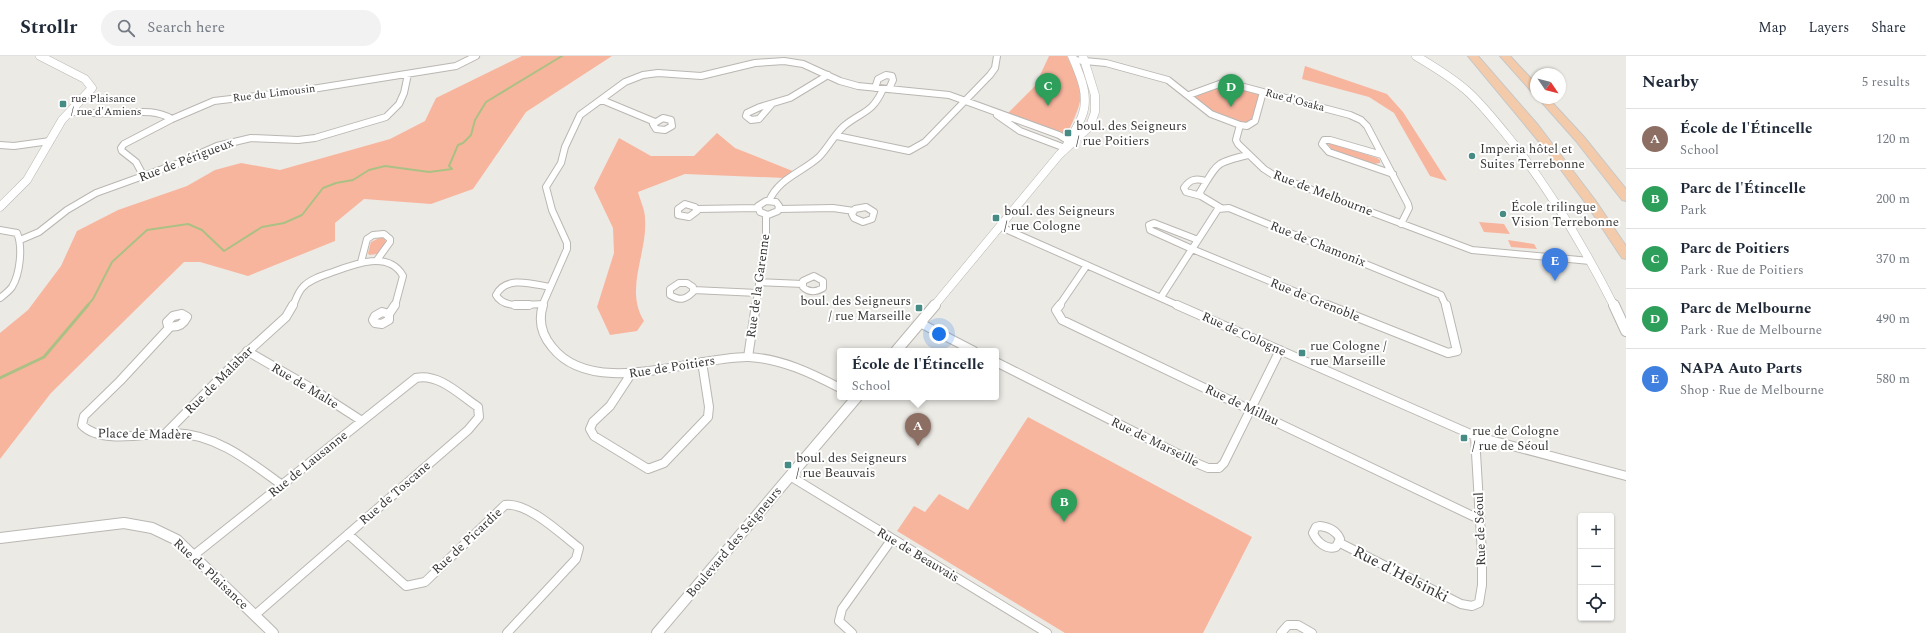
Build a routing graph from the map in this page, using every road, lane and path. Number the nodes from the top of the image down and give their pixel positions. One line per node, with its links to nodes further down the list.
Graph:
1 (40, 56): 20 (street)
2 (996, 56): 17 (street)
3 (1416, 56): 53 (street)
4 (1473, 56): 51 (highway)
5 (1505, 56): 11 (highway)
6 (473, 57): 9 (street, Rue du Limousin)
7 (1073, 58): 8 (street); 27 (street)
8 (1084, 58): 15 (street); 27 (street)
9 (408, 74): 22 (street, Rue du Limousin); 33 (street, Rue de Périgueux)
10 (828, 75): 12 (street, Rue de Poitiers); 16 (street, Rue de Poitiers); 19 (street)
11 (1530, 83)
12 (875, 88): 13 (street, Rue de Poitiers); 13 (street)
13 (886, 89): 17 (street, Rue de Poitiers); 25 (street)
14 (1263, 92): 15 (street, Rue d'Osaka); 24 (street); 31 (street, Rue d'Osaka)
15 (1189, 95): 24 (street)
16 (602, 100): 23 (street); 58 (street, Rue de Poitiers)
17 (966, 100): 21 (street, Rue de Poitiers); 25 (street)
18 (1548, 104): 36 (highway)
19 (771, 105)
20 (70, 112): 22 (street); 26 (street)
21 (994, 112): 27 (street, Rue de Poitiers); 29 (street, Rue de Poitiers)
22 (172, 119): 33 (street, Rue du Limousin)
23 (655, 122)
24 (1240, 125): 30 (street, Rue de Melbourne)
25 (837, 136): 37 (street)
26 (50, 141): 28 (street); 38 (street)
27 (1070, 142): 29 (street)
28 (0, 145)
29 (1065, 148): 46 (street)
30 (1248, 155): 34 (street); 45 (street, Rue de Melbourne)
31 (1382, 155): 32 (street, Rue d'Osaka); 32 (street)
32 (1393, 174): 45 (street, Rue d'Osaka)
33 (144, 177): 48 (street, Rue de Périgueux)
34 (1206, 181): 35 (street); 35 (street)
35 (1202, 196): 40 (street)
36 (1626, 197)
37 (769, 201): 39 (street); 42 (street)
38 (0, 207)
39 (757, 208): 41 (street); 44 (street)
40 (1221, 208): 49 (street); 71 (street, Rue de Chamonix)
41 (696, 209)
42 (780, 209): 43 (street); 44 (street)
43 (854, 211)
44 (766, 216): 56 (street, Rue de la Garenne)
45 (1402, 224): 53 (street, Rue de Melbourne)
46 (1001, 227): 55 (street, Rue de Cologne); 65 (street)
47 (0, 230): 48 (street)
48 (20, 240): 62 (street)
49 (1198, 240): 50 (street); 50 (street, Rue de Grenoble)
50 (1192, 249): 61 (street); 71 (street, Rue de Grenoble)
51 (1626, 254)
52 (377, 260): 54 (street, Rue de Malabar); 54 (street); 64 (street)
53 (1590, 261): 67 (street)
54 (361, 262): 72 (street, Rue de Malabar)
55 (1087, 265): 61 (street, Rue de Cologne); 80 (street, Rue de Millau)
56 (759, 282): 57 (street); 60 (street, Rue de la Garenne)
57 (803, 284)
58 (550, 287): 63 (street, Rue de Poitiers); 63 (street)
59 (694, 290): 60 (street)
60 (758, 293): 73 (street, Rue de la Garenne)
61 (1161, 297): 70 (street, Rue de Cologne)
62 (0, 298)
63 (543, 304): 76 (street, Rue de Poitiers)
64 (389, 314)
65 (920, 323): 68 (street); 69 (street)
66 (170, 327): 82 (street, Place de Madère)
67 (1626, 331)
68 (899, 348)
69 (968, 348)
70 (1280, 350): 80 (street, Rue de Marseille); 83 (street, Rue de Cologne)
71 (1438, 350)
72 (247, 351): 81 (street, Rue de Malte); 82 (street, Rue de Malabar)
73 (748, 357): 74 (street, Rue de Poitiers); 78 (street, Rue de Poitiers)
74 (702, 362): 76 (street, Rue de Poitiers); 76 (street)
75 (999, 364): 80 (street, Rue de Marseille)
76 (631, 374)
77 (425, 376): 81 (street, Rue de Lausanne); 88 (street, Rue de Toscane)
78 (837, 386)
79 (853, 400): 84 (street, Boulevard des Seigneurs)
80 (1251, 410): 87 (street, Rue de Millau)
81 (362, 421): 86 (street, Rue de Lausanne)
82 (166, 433): 86 (street, Place de Madère)
83 (1475, 436): 85 (street, Rue de Cologne); 87 (street, Rue de Séoul)
84 (790, 476): 90 (street, Rue de Beauvais); 95 (street, Boulevard des Seigneurs)
85 (1626, 476)
86 (282, 485): 92 (street, Rue de Lausanne)
87 (1481, 520): 93 (street, Rue de Séoul)
88 (348, 534): 94 (street, Rue de Toscane); 97 (street, Rue de Picardie)
89 (0, 538): 92 (street, Rue de Plaisance)
90 (892, 538): 98 (street); 99 (street, Rue de Beauvais)
91 (1340, 543): 93 (street, Rue d'Helsinki)
92 (194, 555): 94 (street, Rue de Plaisance)
93 (1461, 604)
94 (255, 615): 96 (street, Rue de Plaisance)
95 (659, 632)
96 (273, 633)
97 (507, 633)
98 (852, 633)
99 (1047, 633)
100 (1281, 633): 101 (street)
101 (1312, 633)

